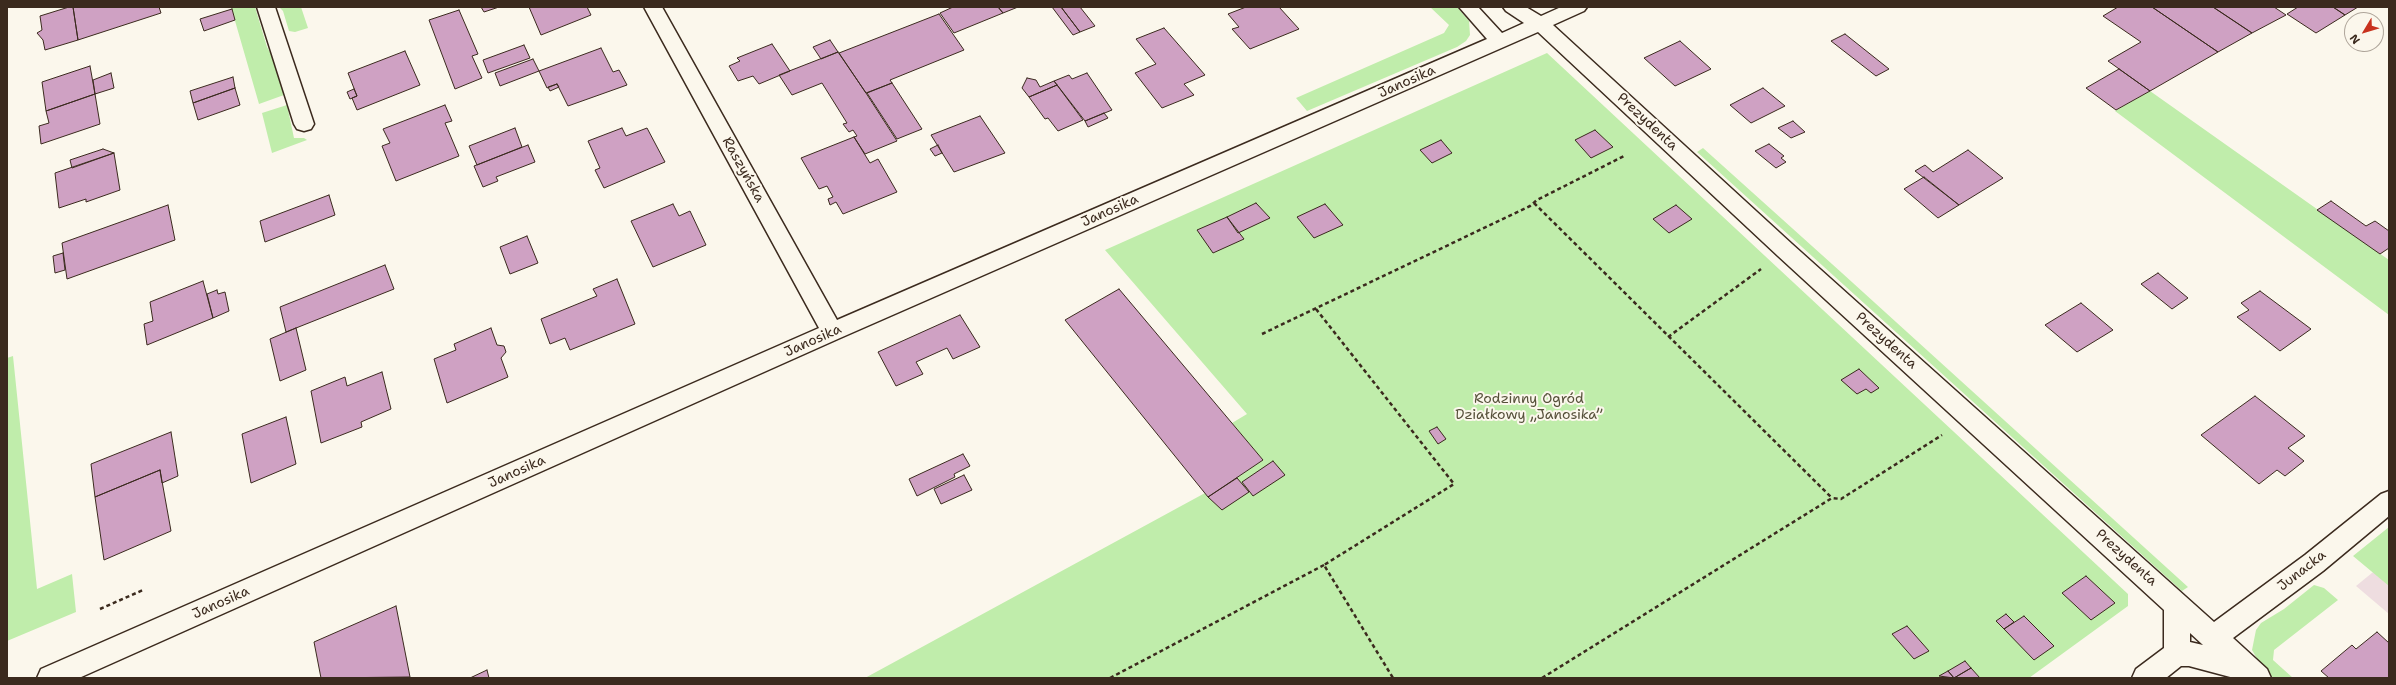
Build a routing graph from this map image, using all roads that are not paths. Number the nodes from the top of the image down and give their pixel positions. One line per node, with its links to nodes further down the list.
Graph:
1 (266, 7): 8 (street)
2 (654, 7): 9 (street, Raszyńska)
3 (1468, 7): 7 (street)
4 (1512, 7): 6 (street, Prezydenta)
5 (1578, 7): 6 (street, Janosika)
6 (1540, 24): 7 (street, Janosika); 11 (street, Prezydenta)
7 (1499, 41): 9 (street, Janosika)
8 (304, 124)
9 (832, 332): 15 (street, Janosika)
10 (2389, 502): 12 (street, Junacka)
11 (2177, 604): 12 (street, Prezydenta); 13 (street)
12 (2214, 638): 14 (street, Prezydenta)
13 (2177, 654): 14 (street); 16 (street)
14 (2253, 674)
15 (50, 678)
16 (2145, 678)

